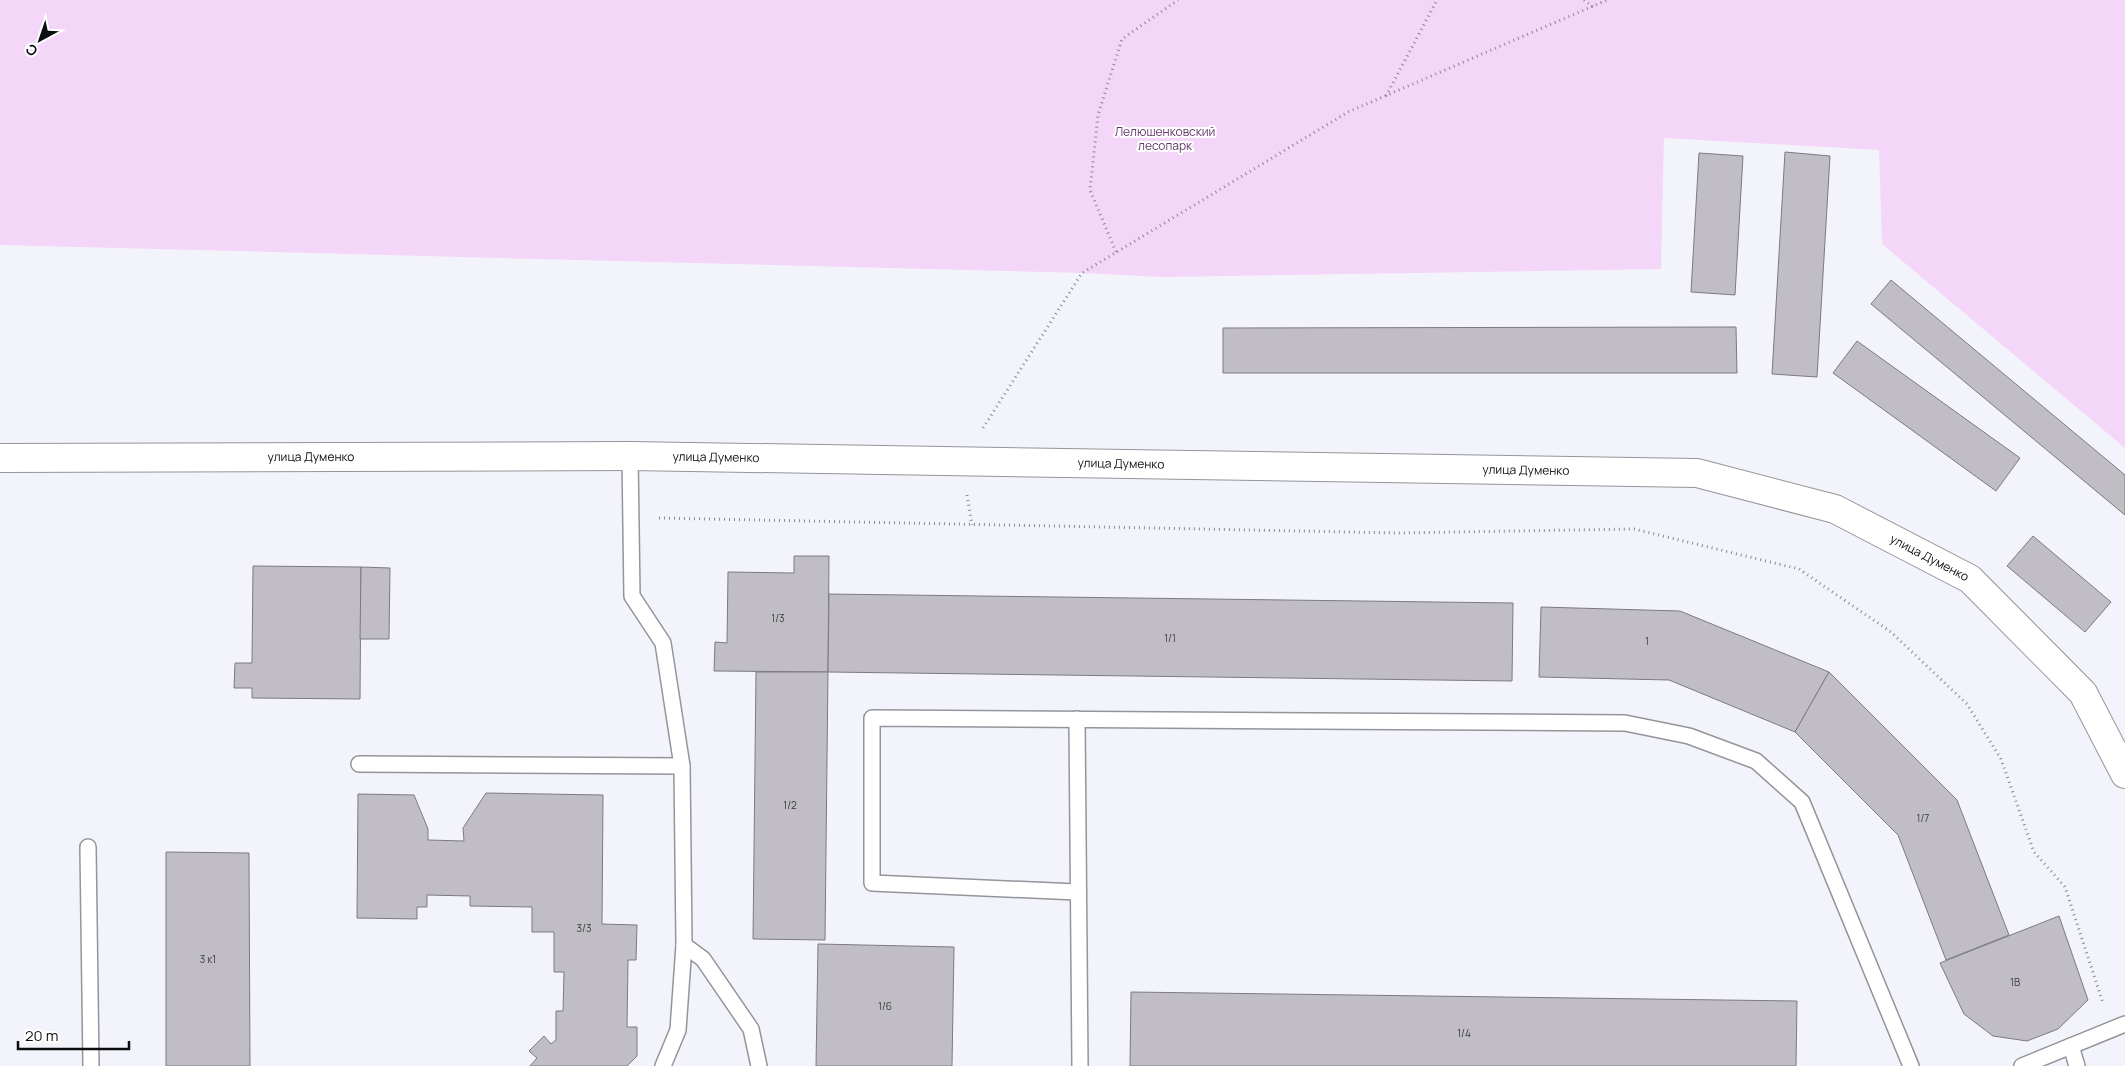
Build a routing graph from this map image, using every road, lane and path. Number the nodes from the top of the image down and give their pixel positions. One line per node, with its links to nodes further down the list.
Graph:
1 (1178, 0): 7 (path)
2 (1437, 0): 6 (path)
3 (1584, 0): 5 (path)
4 (1607, 0): 5 (path)
5 (1593, 7): 6 (path)
6 (1385, 96): 7 (path)
7 (1116, 252): 10 (path)
8 (630, 456): 9 (street, улица Думенко); 10 (street, улица Думенко); 11 (lane)
9 (0, 458)
10 (962, 462): 15 (street, улица Думенко)
11 (630, 518): 14 (lane); 19 (path)
12 (1077, 719): 17 (lane); 17 (lane); 25 (lane)
13 (359, 764): 14 (lane)
14 (682, 766): 18 (lane)
15 (2125, 774)
16 (88, 846): 21 (lane)
17 (1077, 892): 24 (lane)
18 (684, 945): 22 (lane); 23 (lane)
19 (2118, 1027): 20 (lane)
20 (2071, 1046): 26 (lane); 27 (lane)
21 (91, 1066)
22 (663, 1066)
23 (759, 1066)
24 (1080, 1066)
25 (1911, 1066)
26 (2022, 1066)
27 (2077, 1066)

